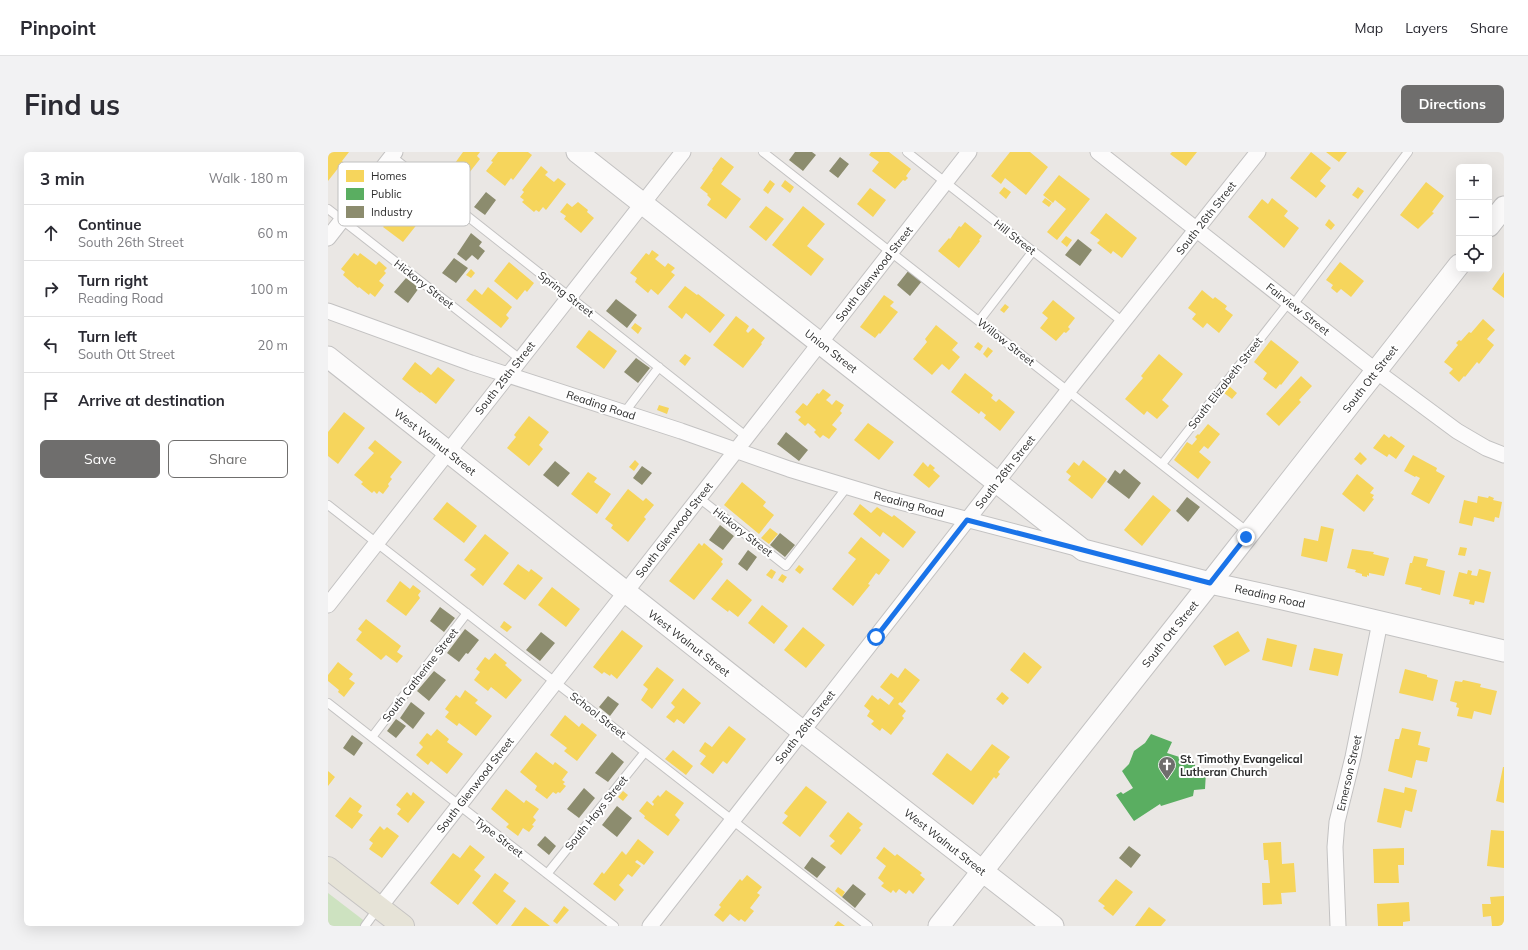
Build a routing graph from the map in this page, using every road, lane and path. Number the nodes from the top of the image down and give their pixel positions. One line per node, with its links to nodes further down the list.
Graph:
1 (577, 152): 12 (street, Union Street)
2 (683, 152): 12 (street, South 25th Street)
3 (763, 152): 23 (lane, Willow Street)
4 (907, 152): 11 (lane, Hill Street)
5 (970, 152): 11 (street, South Glenwood Street)
6 (1098, 152): 20 (street, Fairview Street)
7 (1258, 152): 20 (street, South 26th Street)
8 (1408, 152): 26 (lane, South Elizabeth Street)
9 (391, 154): 10 (lane, Spring Street)
10 (401, 162)
11 (946, 182): 22 (lane, Hill Street); 23 (street, South Glenwood Street)
12 (643, 203): 25 (street, South 25th Street); 30 (street, Union Street)
13 (1504, 207): 17 (street)
14 (328, 209): 15 (lane, Hickory Street)
15 (338, 217)
16 (470, 217): 25 (lane, Spring Street)
17 (1492, 222)
18 (338, 225): 21 (street)
19 (350, 226): 32 (lane, Hickory Street)
20 (1197, 230): 26 (street, Fairview Street); 29 (street, South 26th Street)
21 (328, 238)
22 (1033, 251): 28 (lane); 29 (lane, Hill Street)
23 (891, 252): 28 (lane, Willow Street); 30 (street, South Glenwood Street)
24 (1456, 269): 34 (street, South Ott Street)
25 (569, 297): 32 (street, South 25th Street); 33 (lane, Spring Street)
26 (1291, 303): 34 (street, Fairview Street); 42 (lane, South Elizabeth Street)
27 (328, 311): 35 (street, Reading Road)
28 (978, 321): 36 (lane, Willow Street)
29 (1123, 322): 36 (street, South 26th Street)
30 (820, 343): 38 (street, South Glenwood Street); 43 (street, Union Street)
31 (328, 357): 40 (street, West Walnut Street)
32 (520, 360): 35 (street, South 25th Street)
33 (658, 367): 37 (lane); 38 (lane, Spring Street)
34 (1376, 371): 41 (street, Fairview Street); 48 (street, South Ott Street)
35 (508, 375): 37 (street, Reading Road); 40 (street, South 25th Street)
36 (1068, 391): 42 (lane, Willow Street); 43 (street, South 26th Street)
37 (624, 413): 39 (street, Reading Road)
38 (747, 437): 39 (street, South Glenwood Street)
39 (736, 450): 44 (street, Reading Road); 45 (street, South Glenwood Street)
40 (448, 452): 49 (street, South 25th Street); 52 (street, West Walnut Street)
41 (1504, 455)
42 (1162, 464): 48 (lane, Willow Street)
43 (997, 482): 47 (street, South 26th Street); 50 (street, Union Street)
44 (847, 487): 45 (lane, Hickory Street); 47 (street, Reading Road)
45 (699, 498): 52 (street, South Glenwood Street)
46 (328, 505): 49 (lane, School Street)
47 (967, 520): 50 (street, Reading Road); 59 (street, South 26th Street)
48 (1249, 533): 51 (street, South Ott Street)
49 (377, 543): 53 (street, South 25th Street); 54 (lane, School Street)
50 (1083, 550): 51 (street, Reading Road)
51 (1210, 583): 55 (street, Reading Road); 65 (street, South Ott Street)
52 (625, 592): 57 (street, South Glenwood Street); 59 (street, West Walnut Street)
53 (328, 605)
54 (468, 613): 57 (lane, School Street); 60 (lane, South Catherine Street)
55 (1380, 622): 56 (street, Reading Road); 75 (street, Emerson Street)
56 (1504, 651)
57 (555, 682): 61 (lane, School Street); 62 (street, South Glenwood Street)
58 (328, 703): 60 (lane, Type Street)
59 (802, 731): 63 (street, South 26th Street); 65 (street, West Walnut Street)
60 (372, 737): 62 (lane, Type Street)
61 (645, 752): 63 (lane, School Street); 66 (lane, South Hays Street)
62 (459, 805): 66 (lane, Type Street); 67 (street, South Glenwood Street)
63 (732, 820): 71 (street, South 26th Street); 72 (lane, School Street)
64 (328, 868): 67 (main road)
65 (982, 871): 73 (street, South Ott Street); 74 (street, West Walnut Street)
66 (547, 874): 70 (lane, Type Street)
67 (379, 908): 68 (lane); 69 (main road)
68 (365, 926)
69 (403, 926)
70 (614, 926)
71 (650, 926)
72 (868, 926)
73 (939, 926)
74 (1053, 926)
75 (1338, 926)

